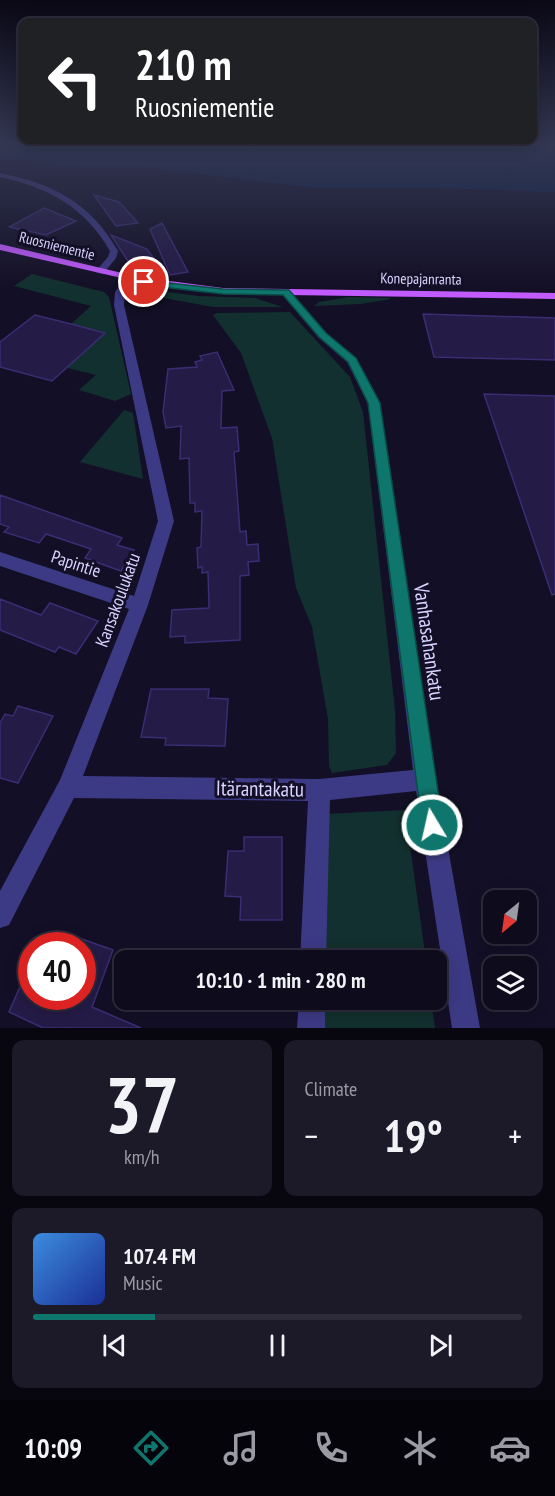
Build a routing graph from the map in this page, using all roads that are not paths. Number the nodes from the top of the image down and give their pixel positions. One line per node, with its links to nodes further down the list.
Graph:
1 (58, 192): 3 (street)
2 (0, 247): 3 (main road, Ruosniementie)
3 (99, 272): 4 (main road, Ruosniementie)
4 (128, 279): 5 (main road, Ruosniementie); 8 (street, Kansakoulukatu)
5 (286, 292): 6 (main road, Konepajanranta); 9 (street, Vanhasahankatu)
6 (555, 296)
7 (0, 559): 8 (street, Papintie)
8 (139, 605): 10 (street, Kansakoulukatu)
9 (425, 780): 11 (street); 16 (street, Vanhasahankatu)
10 (68, 787): 11 (street, Itärantakatu); 12 (street, Kansakoulukatu)
11 (319, 790): 13 (street, Itärantakatu)
12 (0, 916)
13 (314, 950)
14 (312, 1010): 15 (street)
15 (311, 1028)
16 (466, 1028)

